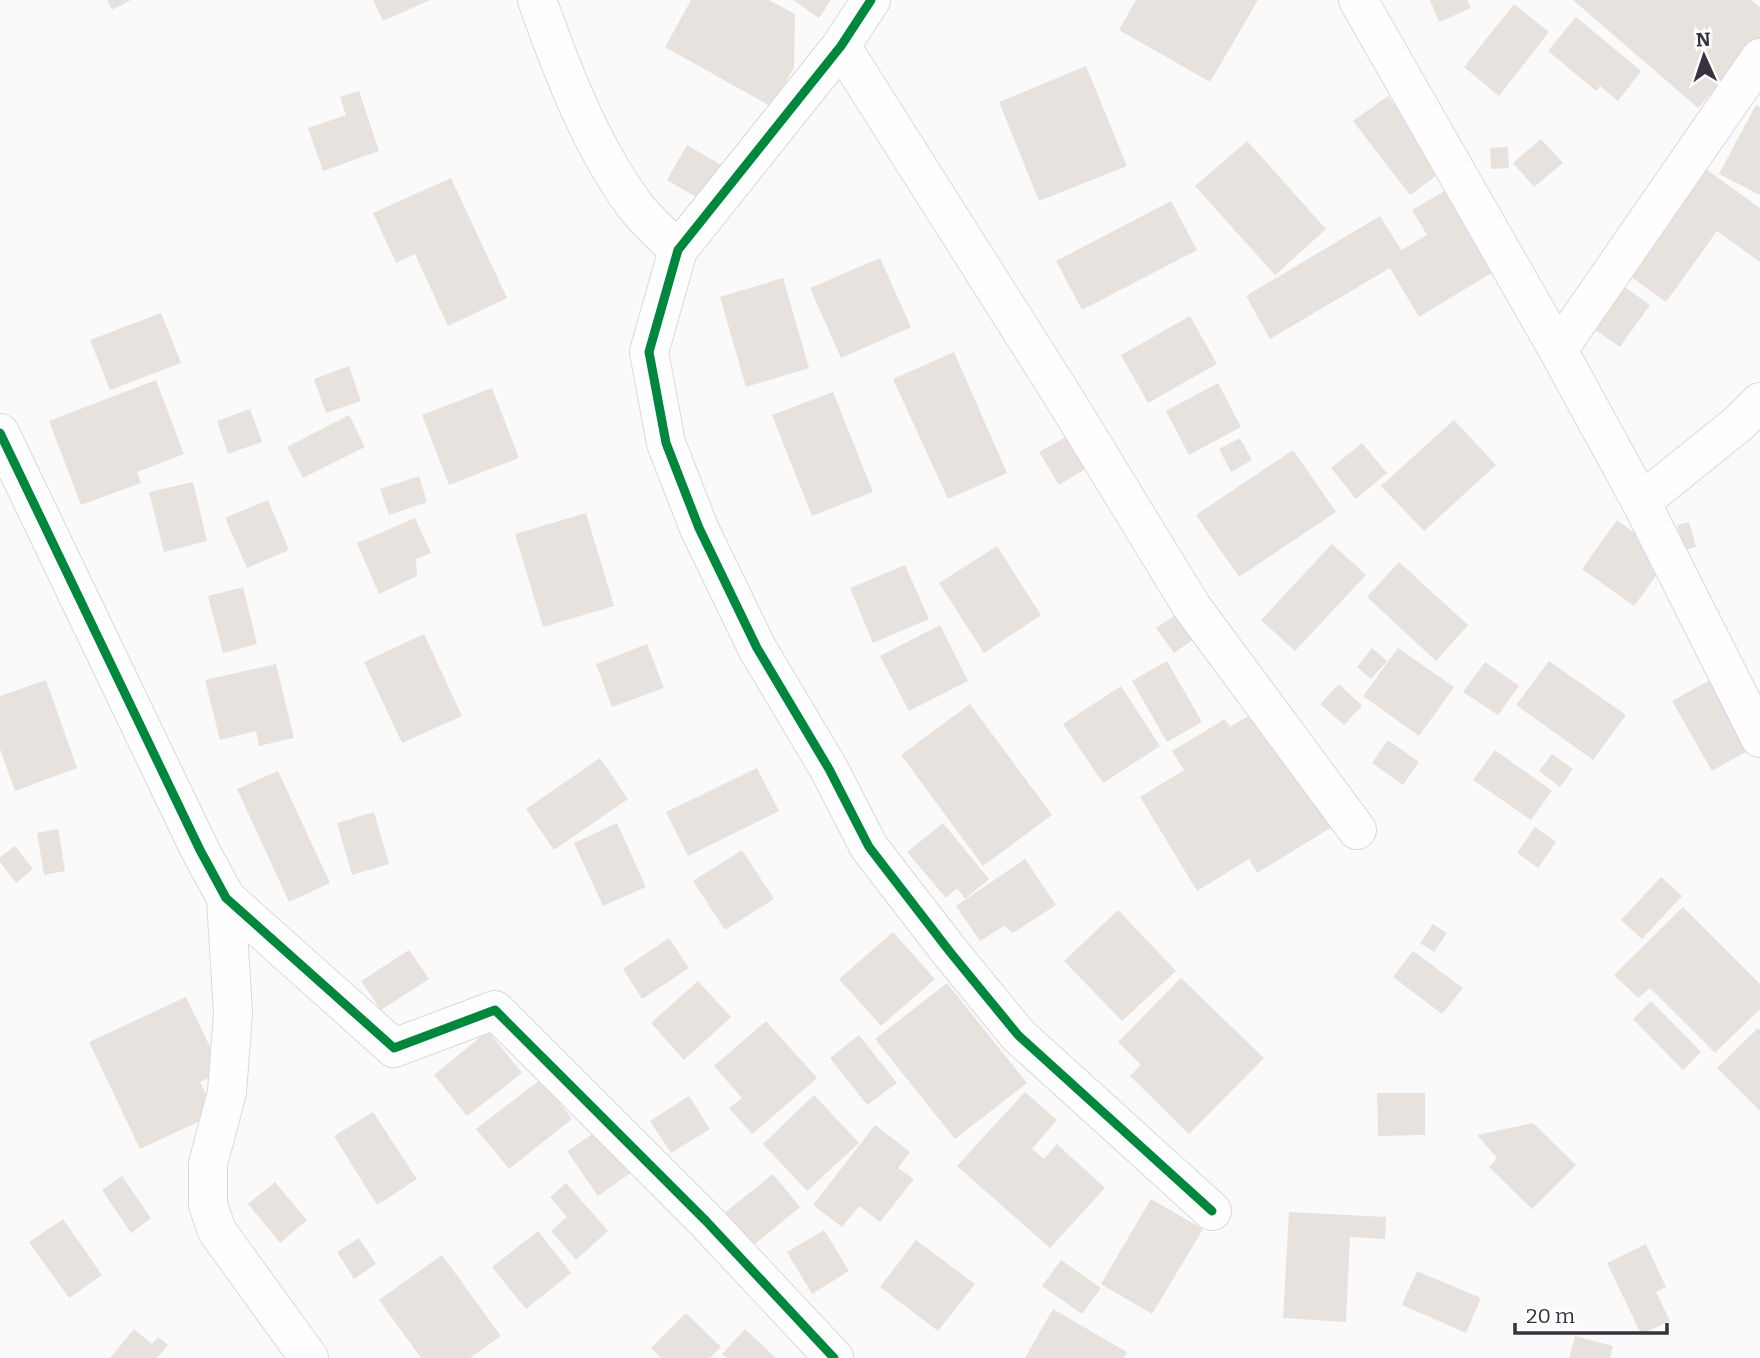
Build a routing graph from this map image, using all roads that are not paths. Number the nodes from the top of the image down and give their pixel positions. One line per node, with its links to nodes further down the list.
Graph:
1 (537, 0): 6 (street)
2 (872, 0): 4 (street)
3 (1358, 0): 7 (street)
4 (842, 46): 6 (street); 12 (street)
5 (1760, 58): 7 (street)
6 (678, 250): 14 (street)
7 (1558, 351): 10 (street)
8 (1760, 402): 10 (street)
9 (0, 433): 13 (street)
10 (1640, 502): 11 (street)
11 (1760, 738)
12 (1357, 830)
13 (226, 898): 15 (street); 16 (street)
14 (1212, 1211)
15 (309, 1358)
16 (834, 1358)

